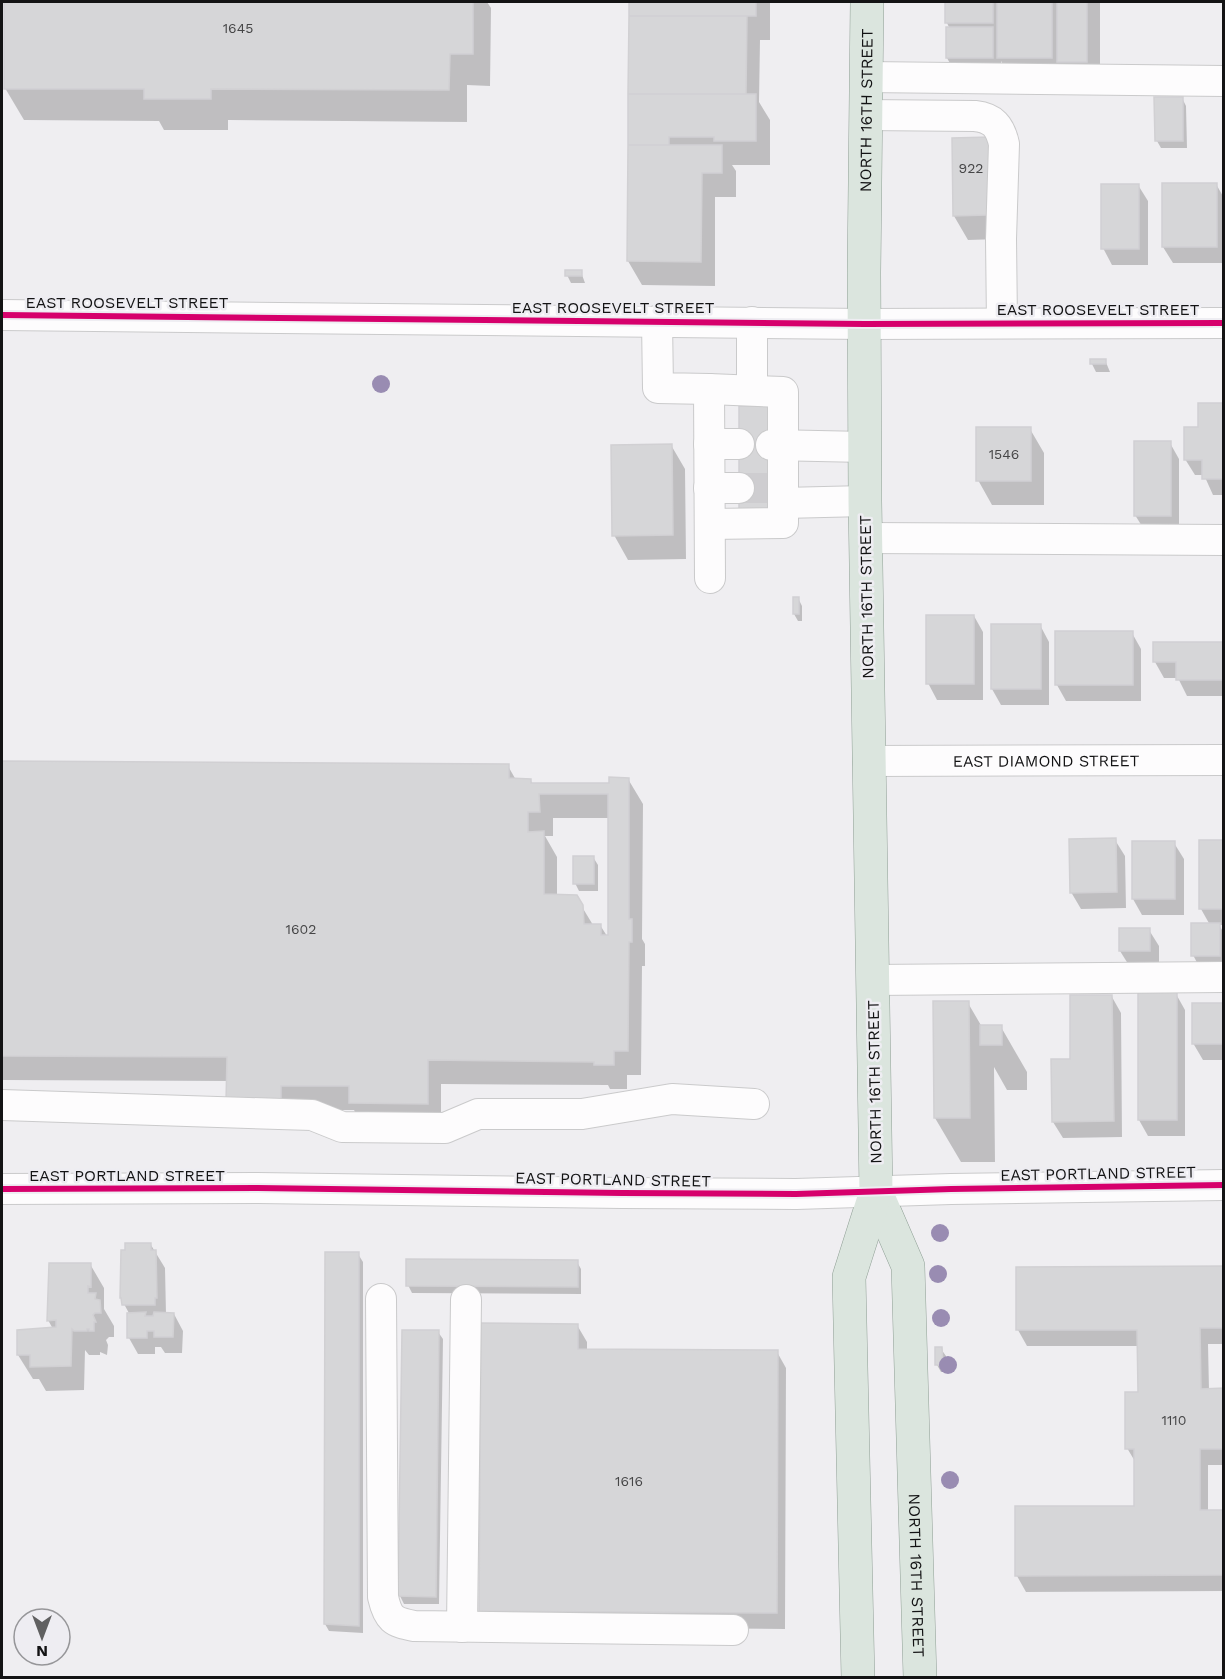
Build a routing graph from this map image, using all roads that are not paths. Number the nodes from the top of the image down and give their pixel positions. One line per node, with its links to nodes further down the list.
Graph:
1 (867, 2): 2 (main road, NORTH 16TH STREET)
2 (867, 77): 3 (street); 4 (main road, NORTH 16TH STREET)
3 (1224, 81)
4 (866, 115): 9 (street); 10 (main road, NORTH 16TH STREET)
5 (2, 315): 6 (street, EAST ROOSEVELT STREET)
6 (657, 321): 7 (street, EAST ROOSEVELT STREET); 11 (street)
7 (752, 322): 10 (street, EAST ROOSEVELT STREET); 12 (street)
8 (1224, 322): 9 (street, EAST ROOSEVELT STREET)
9 (1002, 323): 10 (street, EAST ROOSEVELT STREET)
10 (865, 324): 16 (main road, NORTH 16TH STREET)
11 (709, 389): 12 (street); 13 (street)
12 (752, 390): 15 (street)
13 (709, 444): 14 (street); 17 (street)
14 (739, 444)
15 (777, 444): 16 (street); 19 (street)
16 (865, 447): 20 (main road, NORTH 16TH STREET)
17 (709, 488): 18 (street); 21 (street)
18 (739, 488)
19 (779, 493): 20 (street); 21 (street)
20 (865, 501): 22 (main road, NORTH 16TH STREET)
21 (710, 524): 24 (street)
22 (866, 538): 23 (street); 26 (main road, NORTH 16TH STREET)
23 (1224, 540)
24 (710, 578)
25 (1224, 760): 26 (street, EAST DIAMOND STREET)
26 (868, 762): 28 (main road, NORTH 16TH STREET)
27 (1224, 977): 28 (street)
28 (873, 980): 33 (main road, NORTH 16TH STREET)
29 (754, 1104): 30 (street)
30 (2, 1105)
31 (1224, 1185): 33 (street, EAST PORTLAND STREET)
32 (2, 1189): 33 (street, EAST PORTLAND STREET)
33 (876, 1192): 38 (main road, NORTH 16TH STREET); 39 (main road, NORTH 16TH STREET)
34 (381, 1299): 36 (street)
35 (466, 1300): 36 (street)
36 (462, 1627): 37 (street)
37 (733, 1630)
38 (858, 1677)
39 (920, 1677)

